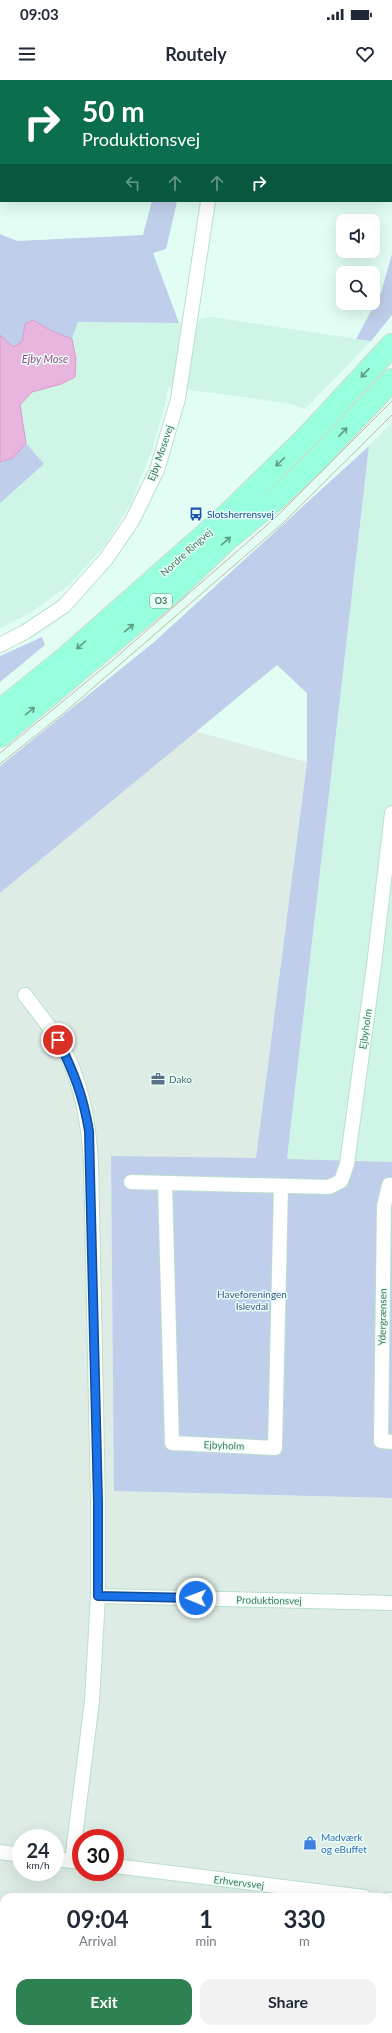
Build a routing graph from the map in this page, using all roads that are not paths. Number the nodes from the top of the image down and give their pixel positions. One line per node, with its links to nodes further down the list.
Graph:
1 (208, 202): 4 (street, Ejby Mosevej)
2 (392, 345): 5 (main road, Nordre Ringvej / O3, one-way to 5)
3 (392, 380): 6 (main road, Nordre Ringvej / O3, one-way to 3)
4 (0, 645)
5 (0, 711)
6 (0, 736)
7 (392, 813): 12 (street, Ejbyholm)
8 (25, 995): 14 (street)
9 (131, 1182): 10 (street, Ejbyholm)
10 (165, 1184): 12 (street, Ejbyholm); 12 (street, Ejbyholm)
11 (392, 1185): 13 (street, Ydergrænsen)
12 (280, 1186)
13 (392, 1442)
14 (98, 1596): 15 (street, Produktionsvej); 16 (street)
15 (392, 1603)
16 (80, 1829)
17 (0, 1852): 18 (street)
18 (12, 1854)
19 (124, 1867): 20 (street, Erhvervsvej)
20 (332, 1893)

